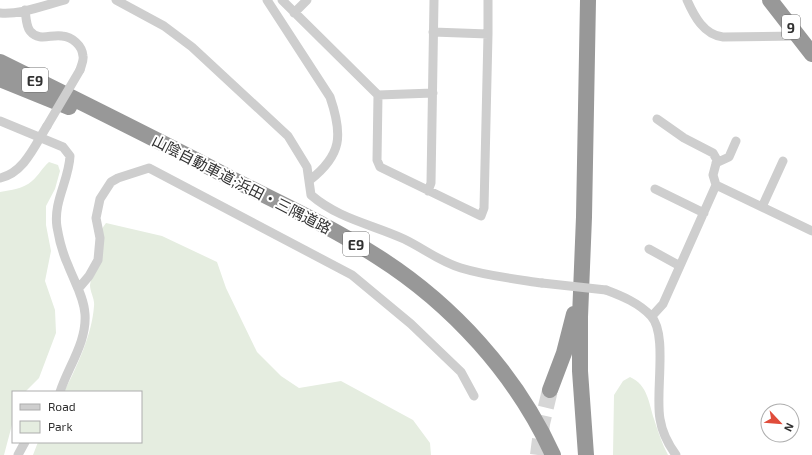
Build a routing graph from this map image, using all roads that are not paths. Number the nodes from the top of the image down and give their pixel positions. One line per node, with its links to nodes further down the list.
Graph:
1 (65, 0): 11 (street)
2 (116, 0): 32 (street)
3 (267, 0): 32 (street)
4 (282, 0): 12 (street)
5 (307, 0): 12 (street)
6 (434, 0): 14 (street)
7 (488, 0): 15 (street)
8 (588, 0): 40 (highway)
9 (687, 0): 16 (street)
10 (770, 0): 16 (highway, 9)
11 (25, 10): 13 (street); 26 (street, bridge)
12 (294, 12): 22 (street)
13 (0, 13)
14 (434, 32): 15 (street); 21 (street)
15 (488, 34): 35 (street)
16 (798, 36): 18 (highway, 9)
17 (0, 50): 23 (highway)
18 (812, 54)
19 (0, 62): 23 (highway, 山陰自動車道;浜田・三隅道路 / E9)
20 (0, 79): 28 (highway)
21 (433, 93): 22 (street); 35 (street)
22 (378, 95): 35 (street)
23 (70, 97): 28 (highway, 山陰自動車道;浜田・三隅道路 / E9)
24 (657, 119): 30 (street)
25 (0, 121): 26 (street)
26 (40, 137): 31 (street); 42 (street)
27 (736, 141): 30 (street)
28 (187, 155): 44 (highway, 山陰自動車道;浜田・三隅道路 / E9)
29 (783, 161): 36 (street)
30 (716, 163): 33 (street)
31 (0, 178)
32 (310, 180): 43 (street, bridge)
33 (716, 185): 36 (street); 37 (street)
34 (655, 189): 37 (street)
35 (428, 191)
36 (762, 207): 38 (street)
37 (704, 213): 41 (street)
38 (812, 231)
39 (649, 249): 41 (street)
40 (583, 261): 45 (highway); 52 (highway)
41 (680, 266): 43 (street)
42 (78, 289): 46 (street); 47 (street)
43 (652, 316): 53 (street)
44 (500, 368): 50 (highway, 山陰自動車道;浜田・三隅道路 / E9); 51 (highway, 山陰自動車道;浜田・三隅道路 / E9)
45 (550, 390)
46 (60, 391)
47 (474, 396)
48 (24, 443): 49 (street)
49 (18, 455)
50 (543, 455)
51 (553, 455)
52 (586, 455)
53 (676, 455)

